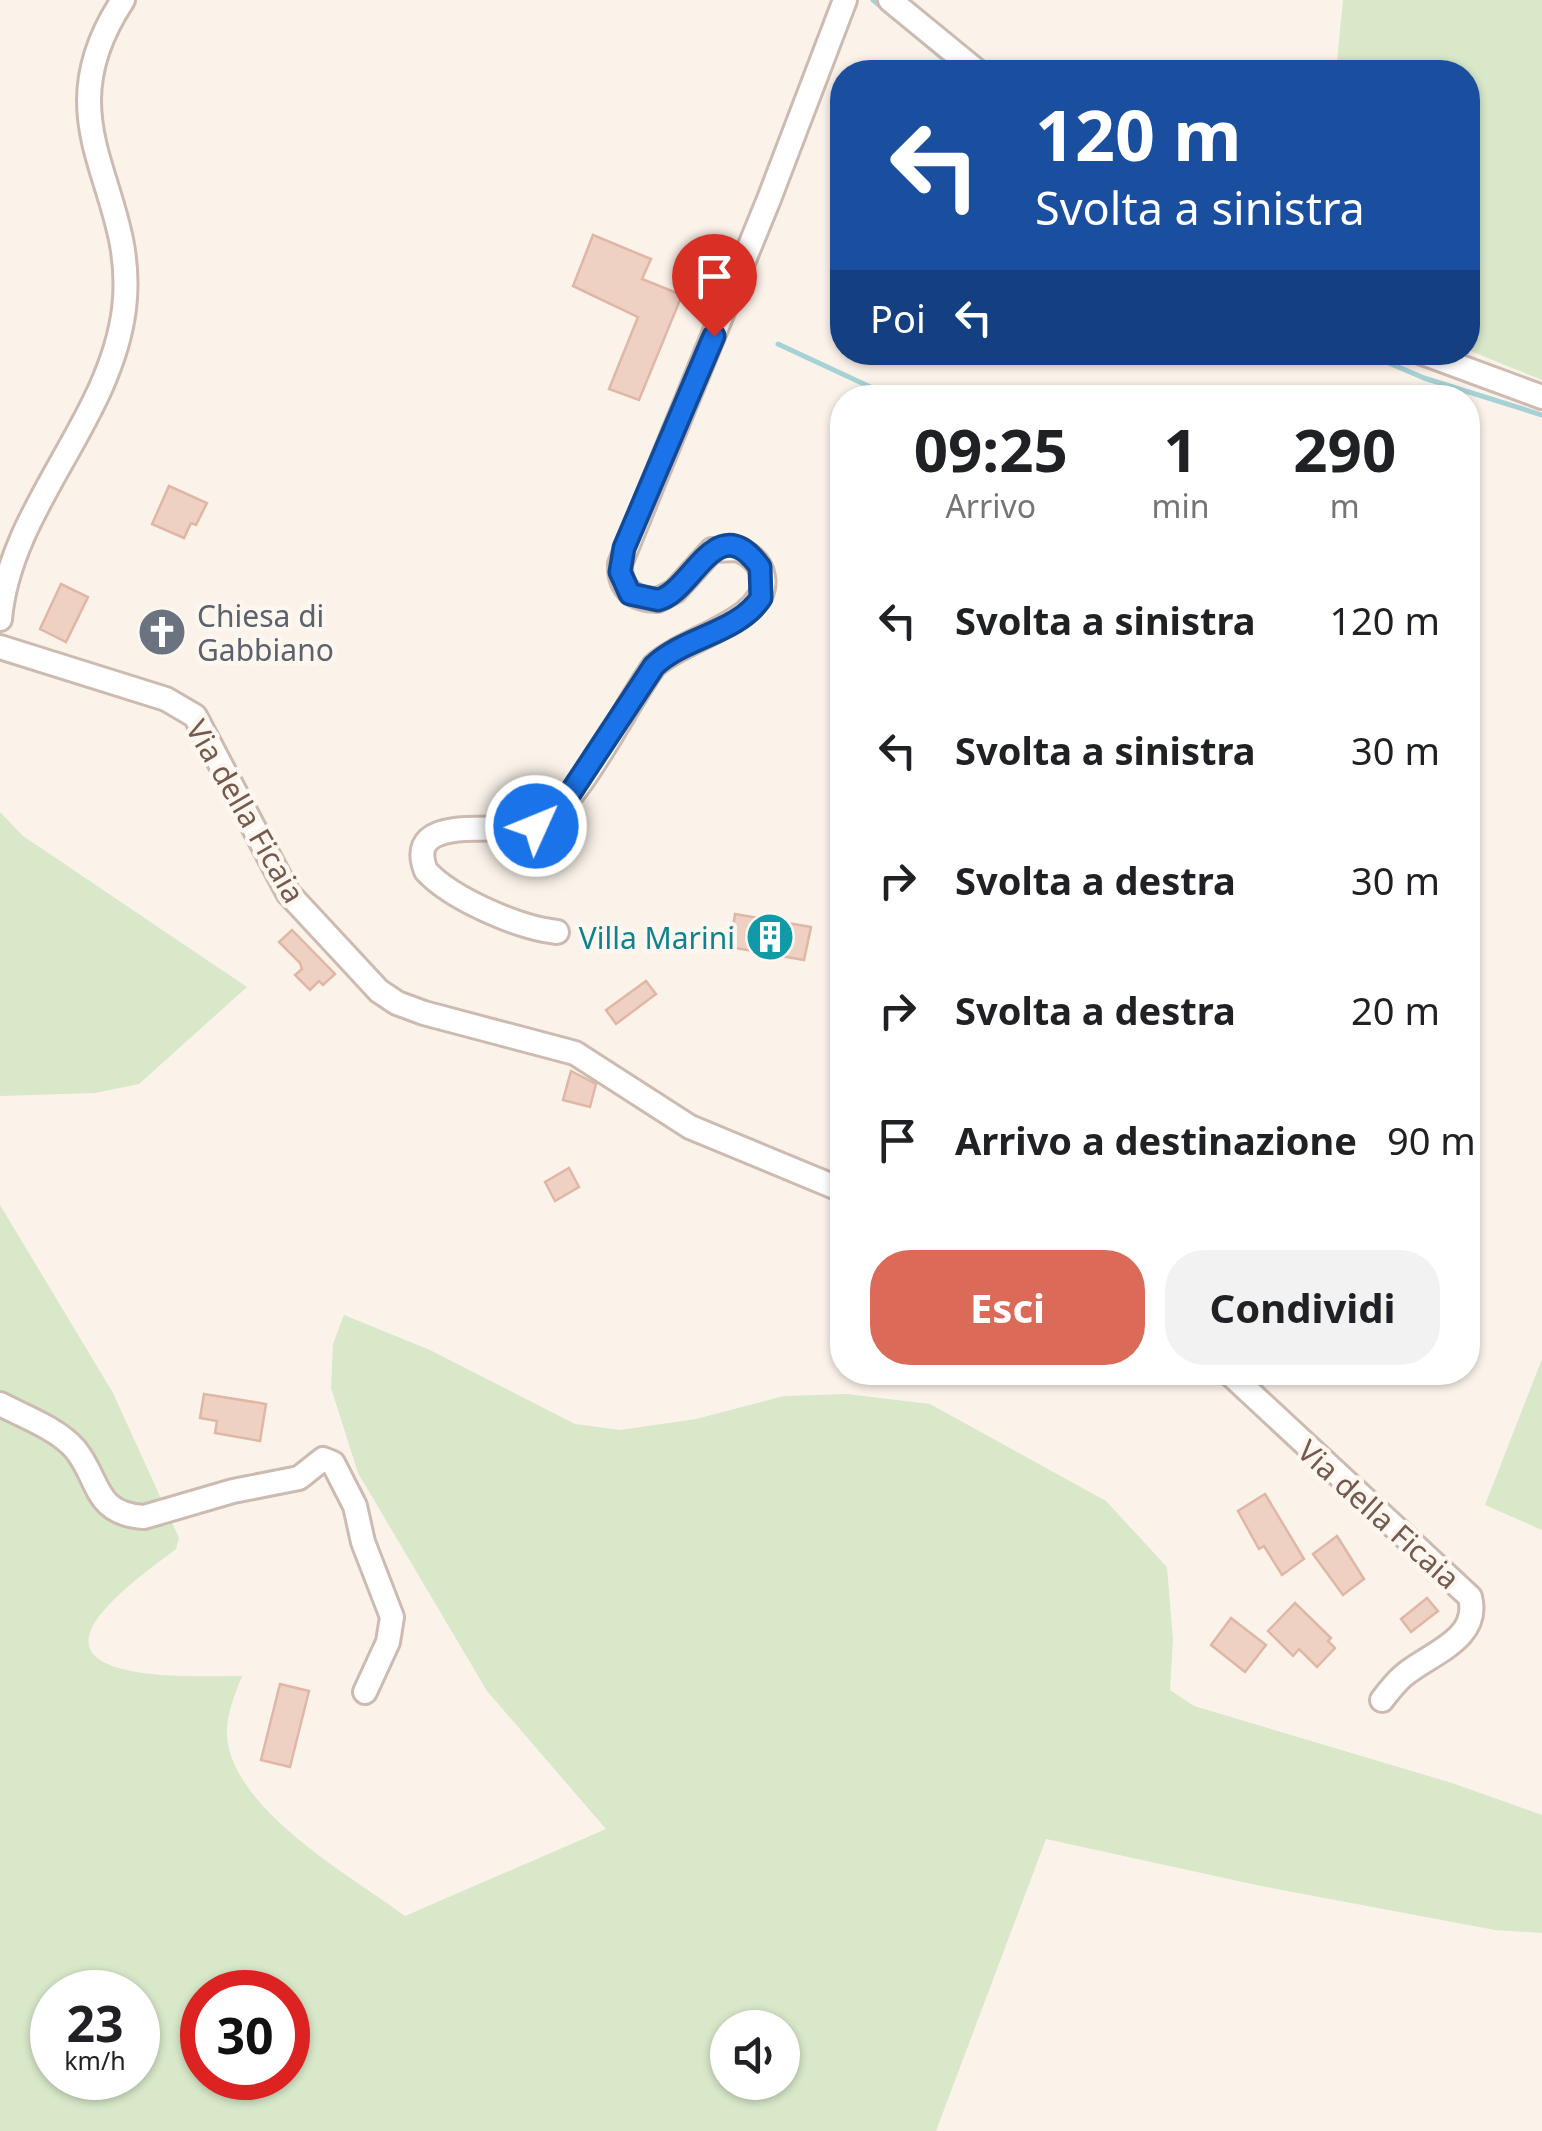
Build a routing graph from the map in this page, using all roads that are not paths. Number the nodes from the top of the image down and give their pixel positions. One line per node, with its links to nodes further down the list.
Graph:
1 (122, 0): 7 (street)
2 (845, 0): 9 (street)
3 (890, 0): 4 (street)
4 (963, 60)
5 (1455, 365): 6 (street)
6 (1542, 397)
7 (0, 619)
8 (0, 647): 10 (street, Via della Ficaia)
9 (556, 932)
10 (830, 1185)
11 (1242, 1385): 14 (street, Via della Ficaia)
12 (0, 1404): 13 (street)
13 (364, 1692)
14 (1382, 1700)

